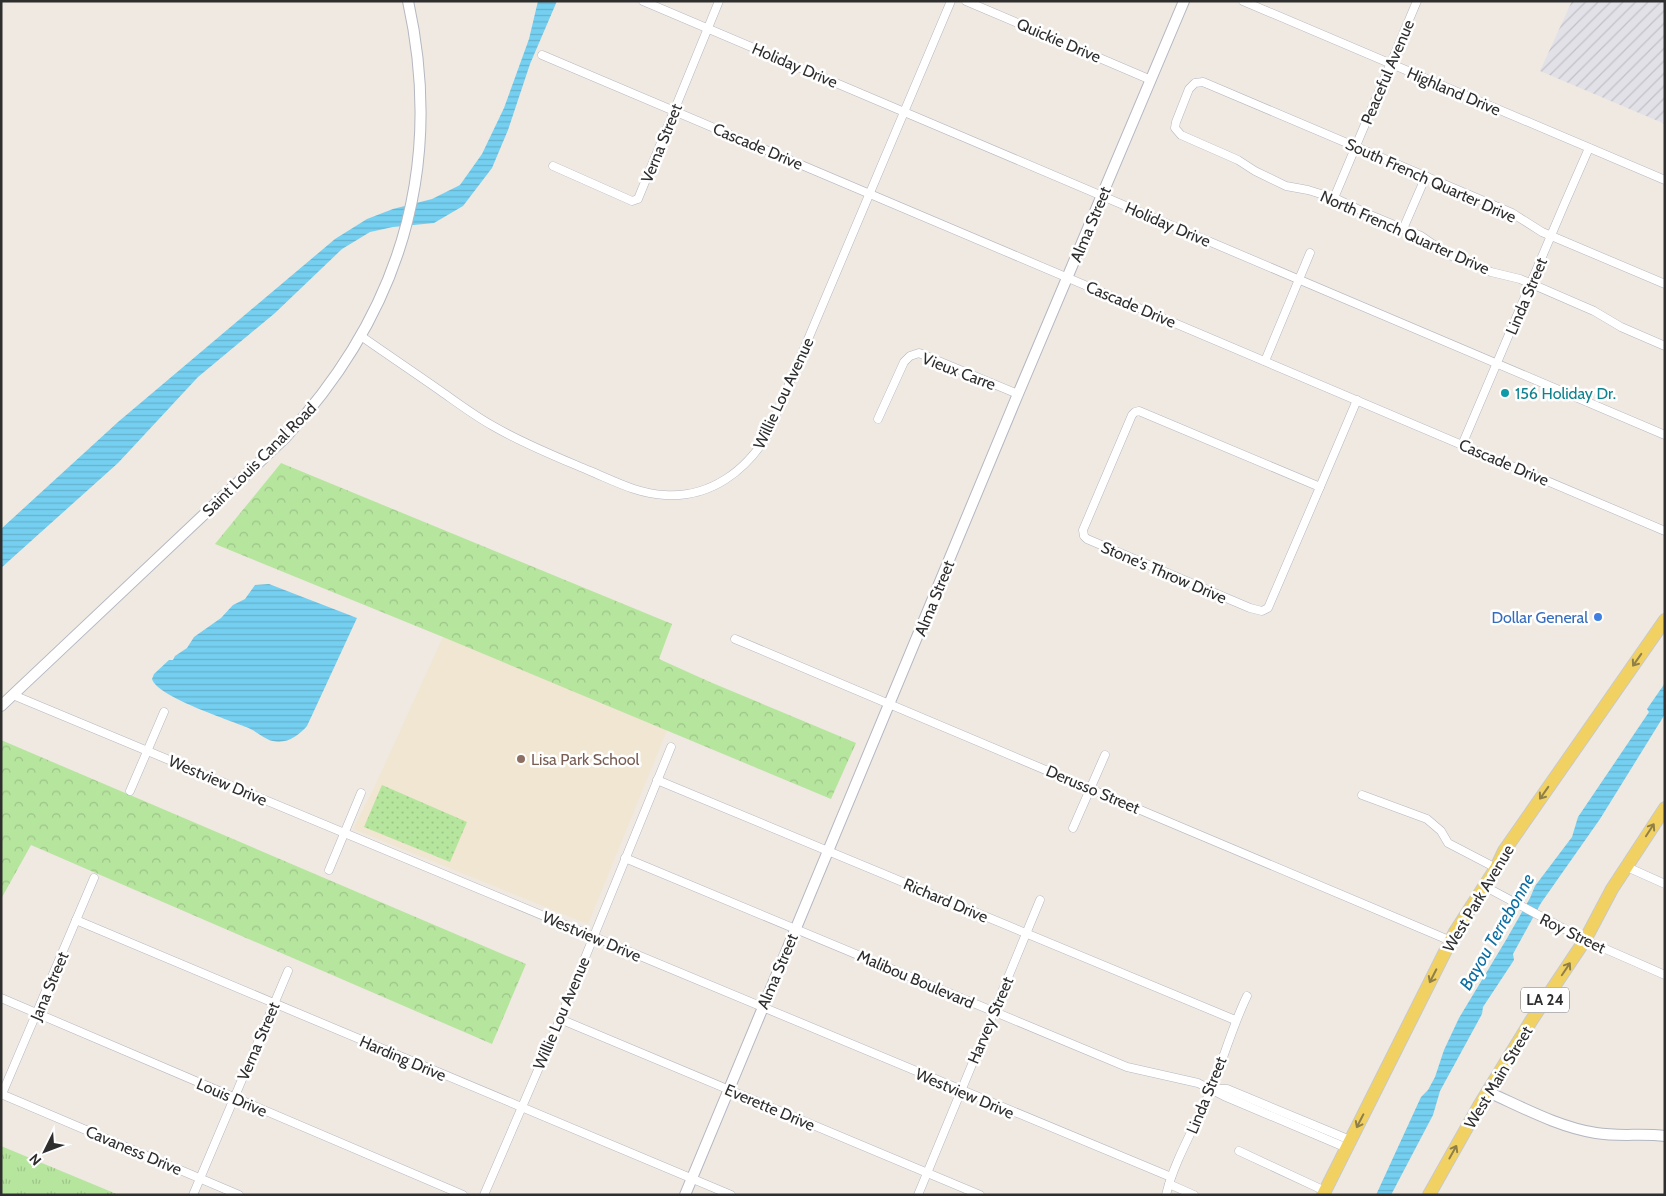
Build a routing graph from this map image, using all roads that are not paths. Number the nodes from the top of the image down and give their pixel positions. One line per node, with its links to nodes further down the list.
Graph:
1 (408, 1): 31 (street, Saint Louis Canal Road)
2 (643, 1): 9 (street, Holiday Drive)
3 (719, 1): 9 (street, Verna Street)
4 (951, 1): 15 (street, Willie Lou Avenue)
5 (966, 1): 12 (street, Quickie Drive)
6 (1184, 1): 12 (street, Alma Street)
7 (1242, 1): 11 (street, Highland Drive)
8 (1417, 1): 11 (street, Peaceful Avenue)
9 (708, 29): 14 (street, Verna Street); 15 (street, Holiday Drive)
10 (542, 55): 14 (street, Cascade Drive)
11 (1392, 64): 16 (street, Peaceful Avenue); 17 (street, Highland Drive)
12 (1151, 80): 22 (street, Alma Street)
13 (1195, 83): 16 (street, South French Quarter Drive); 23 (street, North French Quarter Drive)
14 (674, 110): 18 (street, Verna Street); 21 (street, Cascade Drive)
15 (904, 112): 21 (street, Willie Lou Avenue); 22 (street, Holiday Drive)
16 (1356, 146): 19 (street, South French Quarter Drive); 23 (street, Peaceful Avenue)
17 (1589, 148): 20 (street, Highland Drive); 25 (street, Linda Street)
18 (553, 166)
19 (1426, 176): 24 (street); 25 (street, South French Quarter Drive)
20 (1665, 180)
21 (870, 193): 27 (street, Cascade Drive); 31 (street, Willie Lou Avenue)
22 (1102, 196): 27 (street, Alma Street); 28 (street, Holiday Drive)
23 (1334, 198): 24 (street, North French Quarter Drive)
24 (1404, 229): 29 (street, North French Quarter Drive)
25 (1552, 236): 29 (street, Linda Street); 30 (street, South French Quarter Drive)
26 (1310, 253): 28 (street)
27 (1068, 277): 33 (street, Cascade Drive); 35 (street, Alma Street)
28 (1300, 280): 33 (street); 34 (street, Holiday Drive)
29 (1531, 284): 32 (street, North French Quarter Drive); 34 (street, Linda Street)
30 (1665, 284)
31 (361, 336): 44 (street, Saint Louis Canal Road)
32 (1665, 346)
33 (1265, 361): 36 (street, Cascade Drive)
34 (1497, 364): 38 (street, Holiday Drive); 39 (street, Linda Street)
35 (1018, 394): 37 (street, Vieux Carre); 45 (street, Alma Street)
36 (1357, 400): 39 (street, Cascade Drive); 40 (street, Stone's Throw Drive)
37 (878, 419)
38 (1665, 435)
39 (1462, 445): 41 (street, Cascade Drive)
40 (1320, 487): 40 (street, Stone's Throw Drive)
41 (1665, 530)
42 (1665, 620): 62 (main road, West Park Avenue, one-way to 62)
43 (735, 639): 45 (street, Derusso Street)
44 (13, 695): 46 (street, Saint Louis Canal Road); 49 (street, Westview Drive)
45 (890, 703): 52 (street, Derusso Street); 59 (street, Alma Street)
46 (1, 706)
47 (164, 712): 49 (street)
48 (671, 747): 51 (street, Willie Lou Avenue)
49 (147, 751): 53 (street); 58 (street, Westview Drive)
50 (1106, 755): 52 (street)
51 (657, 780): 59 (street, Richard Drive); 60 (street, Willie Lou Avenue)
52 (1091, 788): 57 (street); 73 (street, Derusso Street)
53 (130, 791)
54 (361, 793): 58 (street)
55 (1362, 795): 62 (street)
56 (1665, 808): 61 (main road, West Main Street / LA 24, one-way to 56)
57 (1073, 828)
58 (344, 833): 63 (street); 71 (street, Westview Drive)
59 (828, 851): 69 (street, Alma Street); 70 (street, Richard Drive)
60 (625, 858): 69 (street, Malibou Boulevard); 71 (street, Willie Lou Avenue)
61 (1627, 867): 65 (street); 72 (main road, West Main Street / LA 24)
62 (1496, 868): 66 (main road, West Park Avenue)
63 (329, 870)
64 (94, 878): 68 (street, Jana Street)
65 (1665, 884)
66 (1484, 886): 72 (street, Roy Street); 73 (main road, West Park Avenue)
67 (1040, 900): 70 (street, Harvey Street)
68 (76, 920): 78 (street, Harding Drive); 81 (street, Jana Street)
69 (795, 929): 79 (street, Alma Street); 80 (street, Malibou Boulevard)
70 (1026, 933): 80 (street, Harvey Street); 83 (street, Richard Drive)
71 (592, 937): 79 (street, Westview Drive); 82 (street, Willie Lou Avenue)
72 (1585, 940): 75 (street, Roy Street); 87 (main road, West Main Street / LA 24, one-way to 72)
73 (1451, 941): 92 (main road, West Park Avenue, one-way to 92)
74 (288, 971): 78 (street, Verna Street)
75 (1665, 975)
76 (1248, 996): 83 (street, Linda Street)
77 (1, 998): 81 (street, Louis Drive)
78 (274, 1004): 89 (street, Verna Street); 90 (street, Harding Drive)
79 (762, 1007): 84 (street, Alma Street); 85 (street, Westview Drive)
80 (993, 1011): 85 (street, Harvey Street); 86 (street, Malibou Boulevard)
81 (37, 1014): 88 (street, Jana Street); 89 (street, Louis Drive)
82 (560, 1019): 84 (street, Everette Drive); 90 (street, Willie Lou Avenue)
83 (1235, 1020): 86 (street, Linda Street)
84 (729, 1090): 94 (street, Everette Drive); 96 (street, Alma Street)
85 (961, 1090): 94 (street, Harvey Street); 97 (street, Westview Drive)
86 (1211, 1090): 92 (street, Malibou Boulevard); 97 (street, Linda Street)
87 (1488, 1092): 91 (street); 109 (main road, West Main Street / LA 24, one-way to 87)
88 (2, 1094): 95 (street, Cavaness Drive)
89 (234, 1097): 95 (street, Verna Street); 101 (street, Louis Drive)
90 (521, 1107): 96 (street, Harding Drive); 102 (street, Willie Lou Avenue)
91 (1665, 1136)
92 (1348, 1144): 98 (main road, West Park Avenue)
93 (1239, 1151): 98 (street)
94 (927, 1173): 105 (street, Harvey Street); 106 (street, Everette Drive)
95 (200, 1178): 99 (street, Verna Street); 100 (street, Cavaness Drive)
96 (692, 1178): 103 (street, Alma Street); 104 (street, Harding Drive)
97 (1170, 1180): 107 (street, Linda Street); 108 (street, Westview Drive)
98 (1324, 1193)
99 (193, 1195)
100 (239, 1195)
101 (463, 1195)
102 (484, 1195)
103 (685, 1195)
104 (731, 1195)
105 (918, 1195)
106 (980, 1195)
107 (1166, 1195)
108 (1194, 1195)
109 (1430, 1195)

